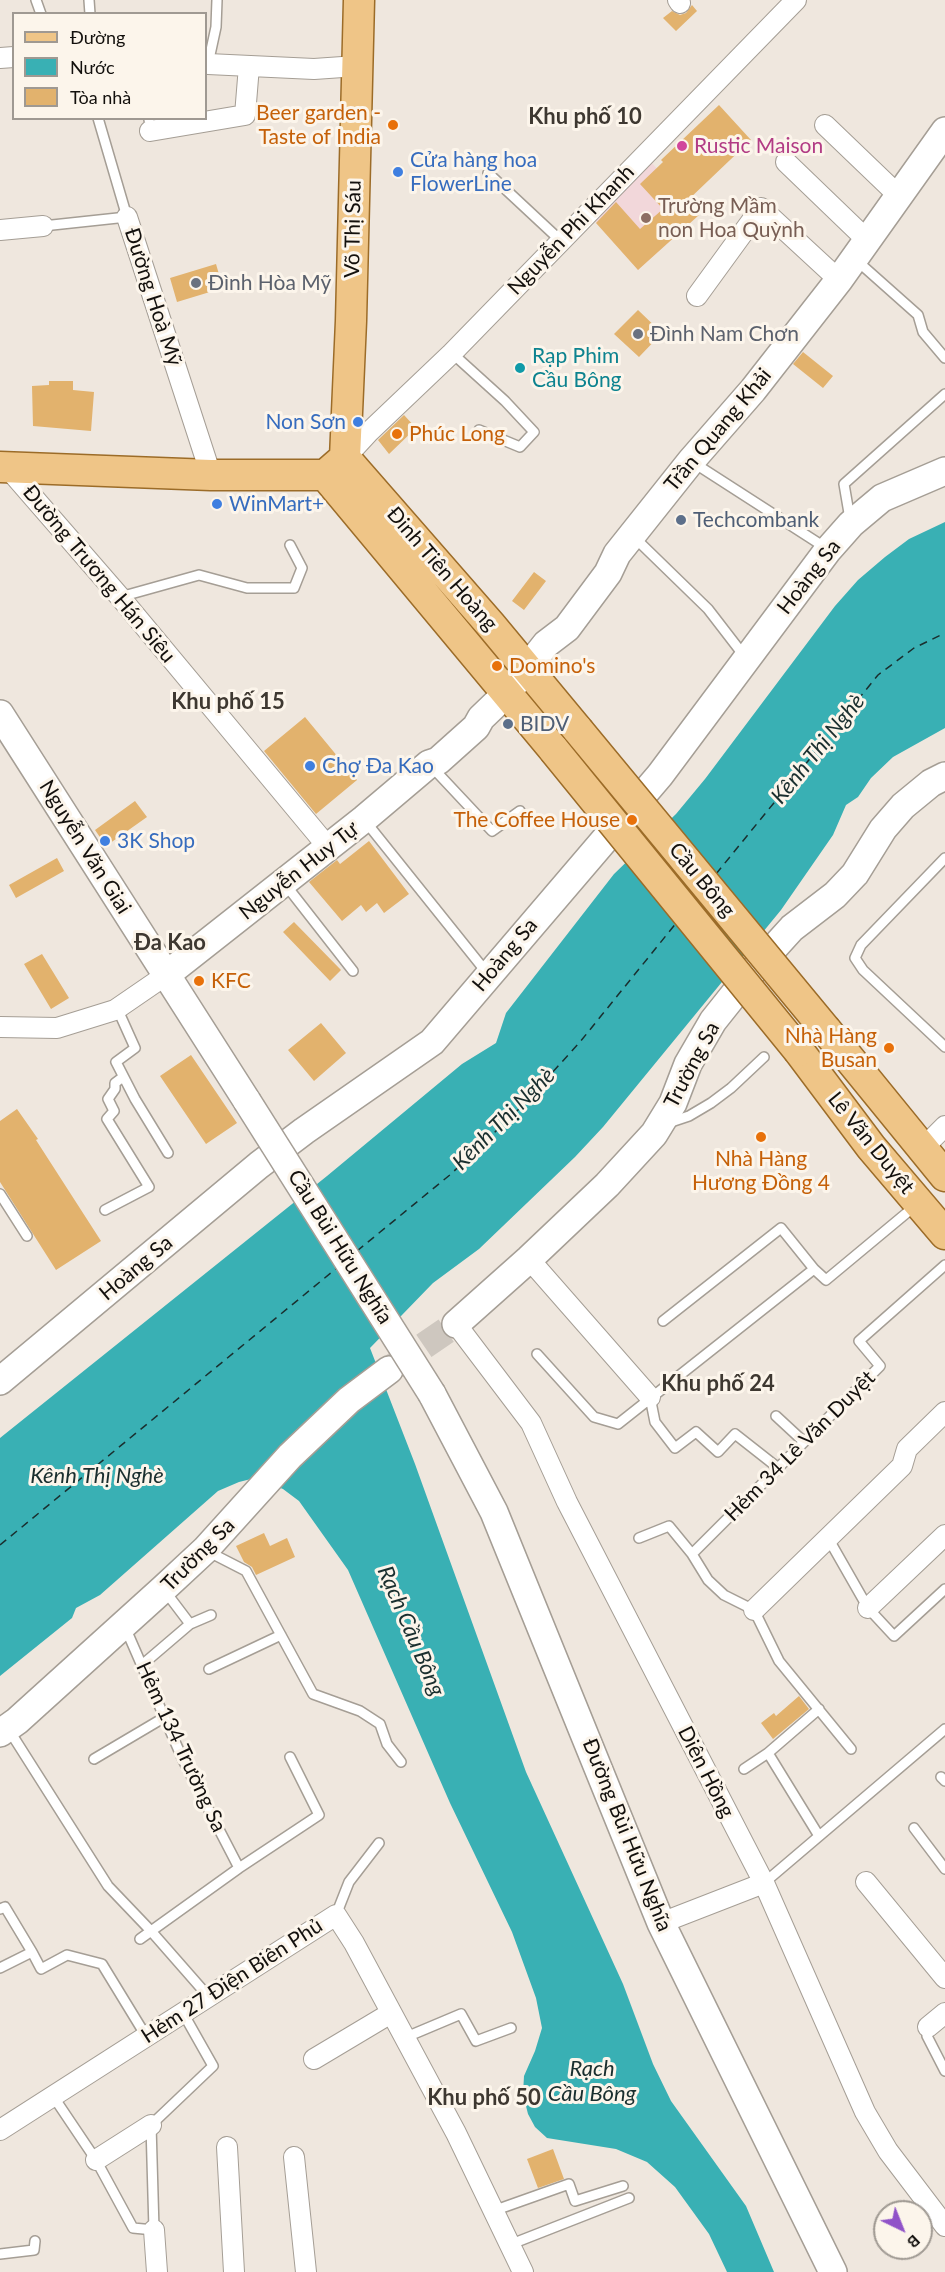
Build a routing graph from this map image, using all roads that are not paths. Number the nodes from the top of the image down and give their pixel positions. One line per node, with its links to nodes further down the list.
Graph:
1 (217, 0): 4 (lane)
2 (359, 0): 6 (main road, Võ Thị Sáu)
3 (796, 0): 19 (street, Nguyễn Phi Khanh)
4 (207, 64): 5 (street)
5 (249, 66): 6 (street); 7 (street)
6 (357, 66): 28 (main road, Võ Thị Sáu)
7 (207, 118)
8 (99, 120): 16 (lane, Đường Hoà Mỹ)
9 (185, 120): 10 (street)
10 (149, 123)
11 (825, 125): 15 (street)
12 (945, 131): 15 (street, Trần Quang Khải)
13 (786, 162): 20 (street)
14 (488, 173): 19 (lane)
15 (899, 196): 20 (street, Trần Quang Khải)
16 (127, 217): 17 (lane); 30 (street, Đường Hoà Mỹ)
17 (44, 226): 18 (street)
18 (0, 230)
19 (561, 241): 22 (street, Nguyễn Phi Khanh)
20 (853, 259): 21 (street); 23 (lane); 26 (street, Trần Quang Khải)
21 (698, 296)
22 (452, 353): 25 (lane); 28 (street, Nguyễn Phi Khanh)
23 (945, 358)
24 (945, 394): 31 (lane)
25 (479, 430)
26 (692, 461): 32 (street, Trần Quang Khải); 34 (lane)
27 (4, 467): 30 (main road); 35 (street, Đường Trương Hán Siêu)
28 (335, 467): 30 (main road); 37 (main road, Đinh Tiên Hoàng); 38 (main road, Đinh Tiên Hoàng)
29 (945, 471): 31 (street, Hoàng Sa)
30 (211, 475)
31 (850, 524): 34 (street, Hoàng Sa)
32 (624, 544): 36 (lane); 37 (street, Trần Quang Khải)
33 (290, 545): 35 (lane)
34 (828, 550): 36 (street, Hoàng Sa)
35 (120, 597): 46 (street, Đường Trương Hán Siêu)
36 (747, 659): 51 (street, Hoàng Sa)
37 (527, 669): 38 (street, Trần Quang Khải); 40 (main road, Đinh Tiên Hoàng)
38 (507, 693): 41 (main road, Đinh Tiên Hoàng); 42 (street, Nguyễn Huy Tự)
39 (0, 714): 50 (street, Nguyễn Văn Giai)
40 (578, 730): 54 (main road, Cầu Bông, bridge)
41 (554, 750): 56 (main road, Cầu Bông, bridge)
42 (429, 764): 44 (lane); 45 (street, Nguyễn Huy Tự)
43 (945, 776): 60 (street, Trường Sa)
44 (520, 811)
45 (364, 819): 46 (street, Nguyễn Huy Tự); 51 (lane)
46 (328, 847): 48 (street, Nguyễn Huy Tự)
47 (945, 858): 55 (lane)
48 (283, 882): 49 (lane); 50 (street, Nguyễn Huy Tự)
49 (352, 971)
50 (166, 975): 52 (street); 59 (street, Nguyễn Văn Giai)
51 (488, 975): 77 (street, Hoàng Sa)
52 (117, 1008): 53 (street); 58 (lane)
53 (0, 1027)
54 (826, 1030): 62 (main road, Lê Văn Duyệt)
55 (945, 1047)
56 (799, 1051): 66 (main road, Lê Văn Duyệt)
57 (764, 1057): 60 (lane)
58 (123, 1077): 63 (lane); 67 (lane)
59 (248, 1101): 78 (street, Cầu Bùi Hữu Nghĩa, bridge)
60 (659, 1126): 70 (street, Trường Sa)
61 (945, 1126): 62 (street)
62 (922, 1149): 64 (main road, Lê Văn Duyệt)
63 (168, 1153)
64 (945, 1176)
65 (0, 1194): 69 (lane)
66 (919, 1203): 68 (main road, Lê Văn Duyệt); 72 (lane)
67 (105, 1210)
68 (945, 1234)
69 (27, 1236)
70 (529, 1259): 74 (street, Trường Sa); 79 (street)
71 (945, 1265): 82 (lane, Hẻm 34 Lê Văn Duyệt)
72 (814, 1269): 73 (lane); 79 (lane)
73 (663, 1321)
74 (456, 1324): 115 (street, Diên Hồng)
75 (537, 1354): 79 (lane)
76 (389, 1370): 87 (street, Trường Sa)
77 (0, 1381)
78 (432, 1394): 118 (street, Đường Bùi Hữu Nghĩa)
79 (650, 1397): 83 (lane)
80 (945, 1412): 86 (street)
81 (776, 1416): 82 (lane)
82 (803, 1441): 83 (lane, Hẻm 34 Lê Văn Duyệt)
83 (777, 1467): 88 (lane, Hẻm 34 Lê Văn Duyệt)
84 (945, 1535): 91 (street)
85 (639, 1538): 88 (lane)
86 (828, 1538): 91 (lane); 92 (street)
87 (205, 1550): 89 (street, Trường Sa); 96 (lane)
88 (692, 1554): 92 (lane)
89 (163, 1589): 94 (lane); 95 (street, Trường Sa)
90 (945, 1589): 91 (lane)
91 (868, 1608)
92 (754, 1610): 99 (lane)
93 (211, 1614): 94 (lane)
94 (190, 1624): 97 (lane)
95 (124, 1625): 97 (lane, Hẻm 134 Trường Sa); 102 (street, Trường Sa)
96 (281, 1635): 98 (lane); 107 (lane)
97 (142, 1665): 100 (lane, Hẻm 134 Trường Sa)
98 (209, 1669)
99 (819, 1709): 103 (lane); 104 (lane)
100 (165, 1717): 106 (lane); 112 (lane, Hẻm 134 Trường Sa)
101 (945, 1729): 110 (lane)
102 (4, 1730): 119 (lane)
103 (851, 1749)
104 (768, 1753): 108 (lane); 110 (lane)
105 (290, 1757): 112 (lane)
106 (94, 1759)
107 (401, 1762)
108 (744, 1769)
109 (914, 1828): 113 (lane)
110 (819, 1836): 115 (lane)
111 (379, 1844): 117 (lane)
112 (239, 1868): 119 (lane)
113 (945, 1869)
114 (866, 1882): 123 (street)
115 (764, 1883): 118 (street); 143 (street, Diên Hồng)
116 (0, 1909): 121 (lane)
117 (336, 1915): 124 (street, Hẻm 27 Điện Biên Phủ); 126 (street, Hẻm 27 Điện Biên Phủ)
118 (661, 1923): 152 (street, Đường Bùi Hữu Nghĩa)
119 (151, 1931): 120 (lane); 124 (lane)
120 (140, 1939)
121 (32, 1952): 122 (lane); 130 (lane)
122 (0, 1968)
123 (945, 1978)
124 (208, 1996): 125 (street, Hẻm 27 Điện Biên Phủ)
125 (183, 2013): 130 (street, Hẻm 27 Điện Biên Phủ); 135 (lane)
126 (391, 2013): 131 (street, Hẻm 27 Điện Biên Phủ); 132 (street)
127 (945, 2013): 128 (street)
128 (928, 2027): 133 (lane)
129 (511, 2028): 131 (lane)
130 (146, 2036): 134 (street, Hẻm 27 Điện Biên Phủ)
131 (404, 2038): 142 (street, Hẻm 27 Điện Biên Phủ)
132 (314, 2059)
133 (945, 2071)
134 (53, 2096): 136 (street, Hẻm 27 Điện Biên Phủ); 139 (lane)
135 (151, 2125): 139 (street); 144 (lane)
136 (0, 2130)
137 (227, 2146): 149 (street)
138 (294, 2157): 150 (street)
139 (96, 2160): 144 (lane)
140 (623, 2186): 142 (lane)
141 (629, 2198): 146 (lane)
142 (493, 2211): 146 (street, Hẻm 27 Điện Biên Phủ)
143 (945, 2226)
144 (154, 2230): 148 (street)
145 (35, 2241): 147 (lane)
146 (509, 2245): 151 (street, Hẻm 27 Điện Biên Phủ)
147 (0, 2254)
148 (158, 2272)
149 (234, 2272)
150 (306, 2272)
151 (523, 2272)
152 (833, 2272)

